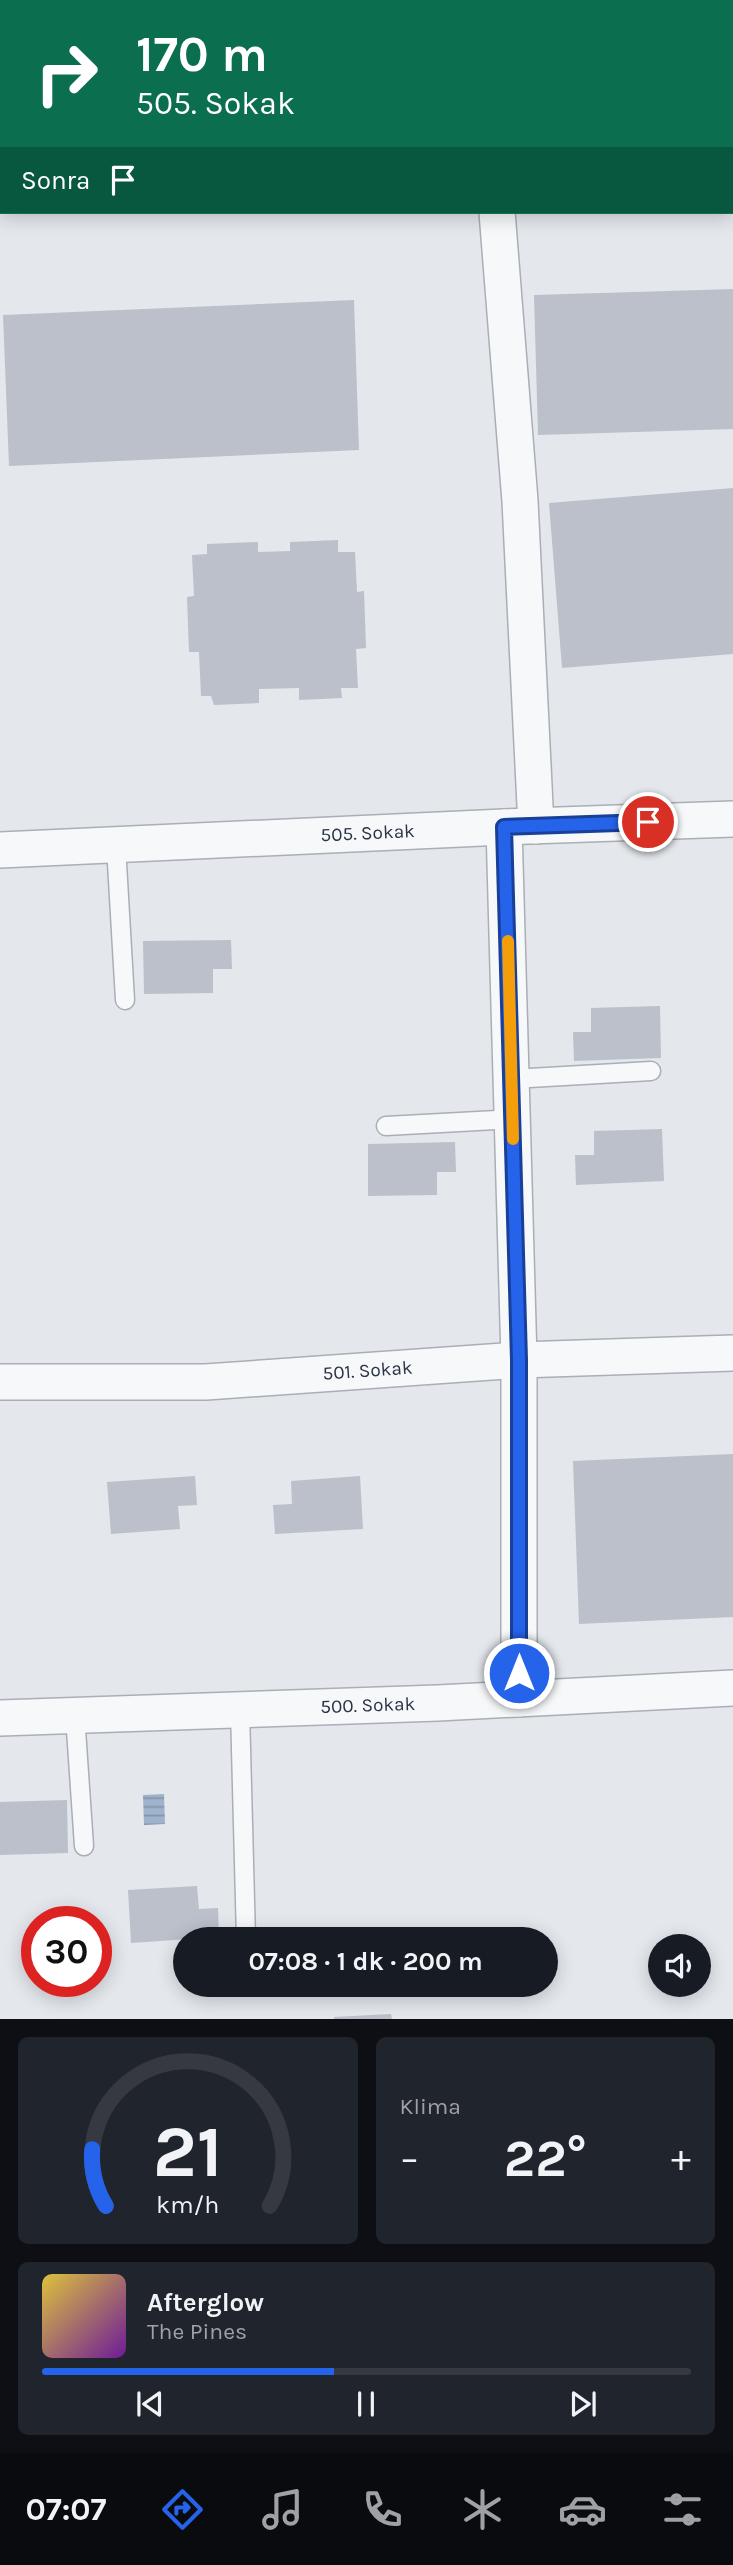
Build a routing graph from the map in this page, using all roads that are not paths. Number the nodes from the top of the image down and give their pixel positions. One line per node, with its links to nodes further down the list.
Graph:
1 (497, 214): 3 (street)
2 (733, 819): 3 (street, 505. Sokak)
3 (520, 826): 4 (street, 505. Sokak); 8 (street)
4 (116, 846): 5 (street, 505. Sokak); 6 (lane)
5 (0, 850)
6 (125, 1000)
7 (651, 1071): 8 (lane)
8 (512, 1079): 9 (street)
9 (513, 1119): 10 (lane); 12 (street)
10 (386, 1126)
11 (733, 1353): 12 (street, 501. Sokak)
12 (519, 1360): 13 (street, 501. Sokak); 15 (street)
13 (0, 1382)
14 (733, 1688): 15 (street, 500. Sokak)
15 (519, 1699): 16 (street, 500. Sokak)
16 (240, 1710): 17 (street, 500. Sokak); 20 (lane)
17 (75, 1715): 18 (street, 500. Sokak); 19 (lane)
18 (0, 1718)
19 (84, 1846)
20 (246, 1927)

